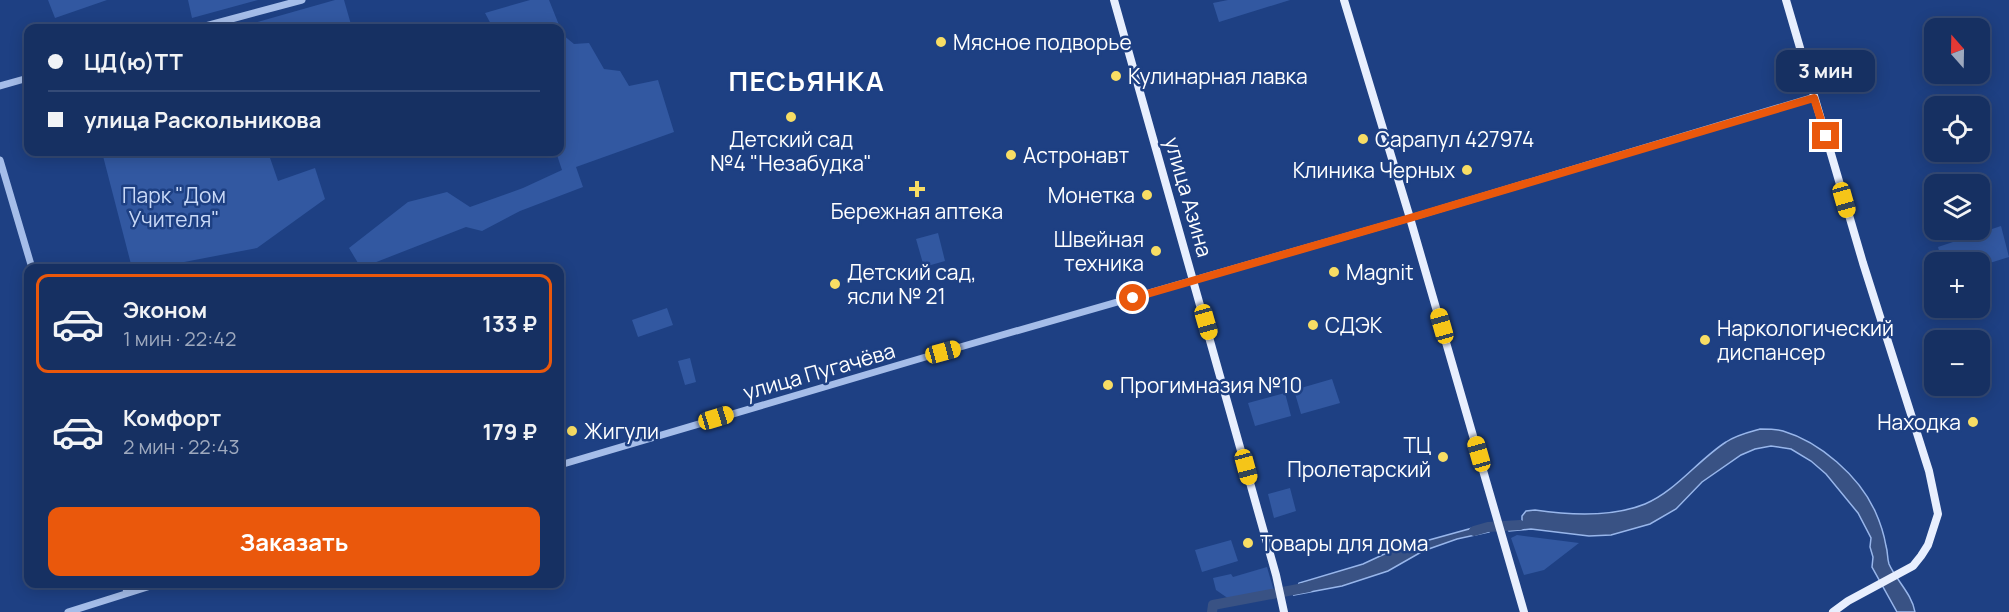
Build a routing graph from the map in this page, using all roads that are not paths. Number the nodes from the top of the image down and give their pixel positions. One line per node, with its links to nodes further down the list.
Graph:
1 (302, 0): 5 (street)
2 (1114, 0): 12 (main road, улица Азина)
3 (1344, 0): 10 (main road)
4 (1786, 0): 8 (main road)
5 (213, 24)
6 (24, 79): 7 (street)
7 (0, 86)
8 (1814, 98): 10 (street, улица Пугачёва); 20 (main road)
9 (0, 160): 11 (street)
10 (1410, 218): 12 (street, улица Пугачёва); 19 (main road)
11 (31, 264)
12 (1194, 280): 13 (street, улица Пугачёва); 18 (main road, улица Азина)
13 (564, 464)
14 (126, 588): 16 (street)
15 (142, 588): 16 (street)
16 (128, 592): 17 (street)
17 (68, 612)
18 (1284, 612)
19 (1524, 612)
20 (1833, 612)

